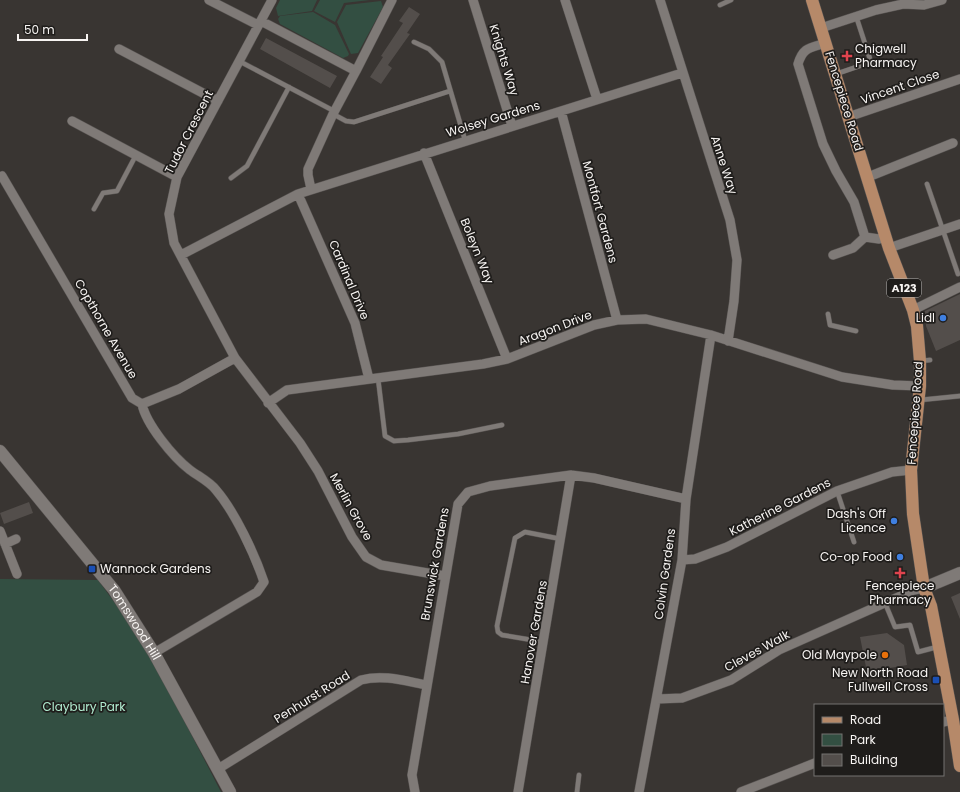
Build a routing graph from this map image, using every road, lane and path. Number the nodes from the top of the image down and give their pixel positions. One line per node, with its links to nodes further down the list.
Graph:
1 (209, 0): 13 (street)
2 (272, 0): 13 (street, Tudor Crescent)
3 (392, 0): 19 (street)
4 (472, 0): 31 (street, Knights Way)
5 (565, 0): 25 (street)
6 (660, 0): 20 (street, Anne Way)
7 (731, 0): 11 (lane)
8 (812, 0): 14 (main road, Fencepiece Road / A123)
9 (942, 0): 10 (street)
10 (903, 2): 12 (street)
11 (720, 5)
12 (856, 16): 14 (street); 21 (lane)
13 (260, 23): 18 (street, Tudor Crescent); 19 (street)
14 (821, 28): 16 (main road, Fencepiece Road / A123)
15 (414, 42): 24 (lane)
16 (826, 43): 21 (main road, Fencepiece Road / A123); 46 (street)
17 (119, 49): 26 (street)
18 (239, 61): 23 (lane); 26 (street, Tudor Crescent)
19 (356, 71): 28 (street)
20 (682, 73): 25 (street, Wolsey Gardens); 57 (street, Anne Way)
21 (836, 74): 29 (main road, Fencepiece Road / A123)
22 (960, 79): 29 (street, Vincent Close)
23 (289, 87): 28 (lane); 39 (lane)
24 (450, 91): 28 (lane); 32 (lane)
25 (597, 99): 27 (street, Wolsey Gardens)
26 (218, 101): 37 (street, Tudor Crescent)
27 (561, 111): 31 (street, Wolsey Gardens); 54 (street, Montfort Gardens)
28 (334, 112): 41 (street)
29 (848, 117): 38 (main road, Fencepiece Road / A123)
30 (72, 121): 35 (street)
31 (512, 126): 32 (street, Wolsey Gardens)
32 (465, 140): 34 (street, Wolsey Gardens)
33 (953, 144): 38 (street)
34 (424, 153): 41 (street, Wolsey Gardens); 59 (street, Boleyn Way)
35 (136, 155): 37 (street); 43 (lane)
36 (0, 177): 65 (street, Copthorne Avenue)
37 (178, 177): 48 (street, Tudor Crescent)
38 (868, 177): 47 (main road, Fencepiece Road / A123)
39 (231, 178)
40 (927, 184): 45 (lane)
41 (312, 189): 42 (street, Wolsey Gardens)
42 (298, 194): 48 (street, Wolsey Gardens); 60 (street, Cardinal Drive)
43 (94, 209)
44 (960, 224): 45 (street)
45 (942, 230): 47 (street); 50 (lane)
46 (865, 237): 47 (street); 49 (street)
47 (887, 242): 52 (main road, Fencepiece Road / A123)
48 (181, 255): 58 (street, Tudor Crescent)
49 (833, 255)
50 (958, 274)
51 (960, 287): 52 (street)
52 (913, 310): 61 (main road, Fencepiece Road / A123)
53 (828, 314): 55 (lane)
54 (617, 320): 56 (street, Aragon Drive); 59 (street, Aragon Drive)
55 (856, 331)
56 (712, 336): 57 (street, Aragon Drive); 71 (street, Colvin Gardens)
57 (728, 341): 61 (street, Aragon Drive)
58 (235, 358): 64 (street, Tudor Crescent); 65 (street)
59 (507, 359): 60 (street, Aragon Drive)
60 (374, 378): 64 (street, Aragon Drive); 66 (lane)
61 (920, 386): 63 (main road, Fencepiece Road / A123)
62 (960, 396): 63 (lane)
63 (918, 400): 68 (main road, Fencepiece Road / A123)
64 (268, 403): 80 (street, Merlin Grove)
65 (142, 404): 85 (street)
66 (502, 424)
67 (0, 450): 85 (street, Tomswood Hill)
68 (911, 470): 70 (street, Katherine Gardens); 81 (main road, Fencepiece Road / A123)
69 (572, 475): 71 (street, Brunswick Gardens); 74 (street, Hanover Gardens); 80 (street, Brunswick Gardens)
70 (837, 491): 75 (lane); 77 (street, Katherine Gardens)
71 (686, 499): 77 (street, Colvin Gardens)
72 (0, 531): 76 (street)
73 (16, 539): 76 (street)
74 (562, 539): 83 (street, Hanover Gardens); 83 (lane)
75 (854, 542)
76 (6, 544): 79 (street)
77 (682, 560): 87 (street, Colvin Gardens)
78 (960, 573): 81 (street)
79 (17, 574)
80 (445, 576): 86 (street, Brunswick Gardens)
81 (924, 588): 82 (street, Cleves Walk); 84 (main road, Fencepiece Road / A123)
82 (885, 603): 84 (lane); 87 (street, Cleves Walk)
83 (544, 642): 95 (street, Hanover Gardens)
84 (938, 647): 88 (main road, Fencepiece Road / A123)
85 (154, 653): 91 (street, Tomswood Hill)
86 (427, 685): 91 (street, Penhurst Road); 94 (street, Brunswick Gardens)
87 (657, 699): 97 (street, Colvin Gardens)
88 (948, 721): 90 (main road, Fencepiece Road / A123)
89 (814, 763): 98 (street)
90 (960, 766)
91 (218, 769): 93 (street, Tomswood Hill)
92 (579, 775): 96 (lane)
93 (230, 792)
94 (415, 792)
95 (518, 792)
96 (577, 792)
97 (639, 792)
98 (741, 792)

